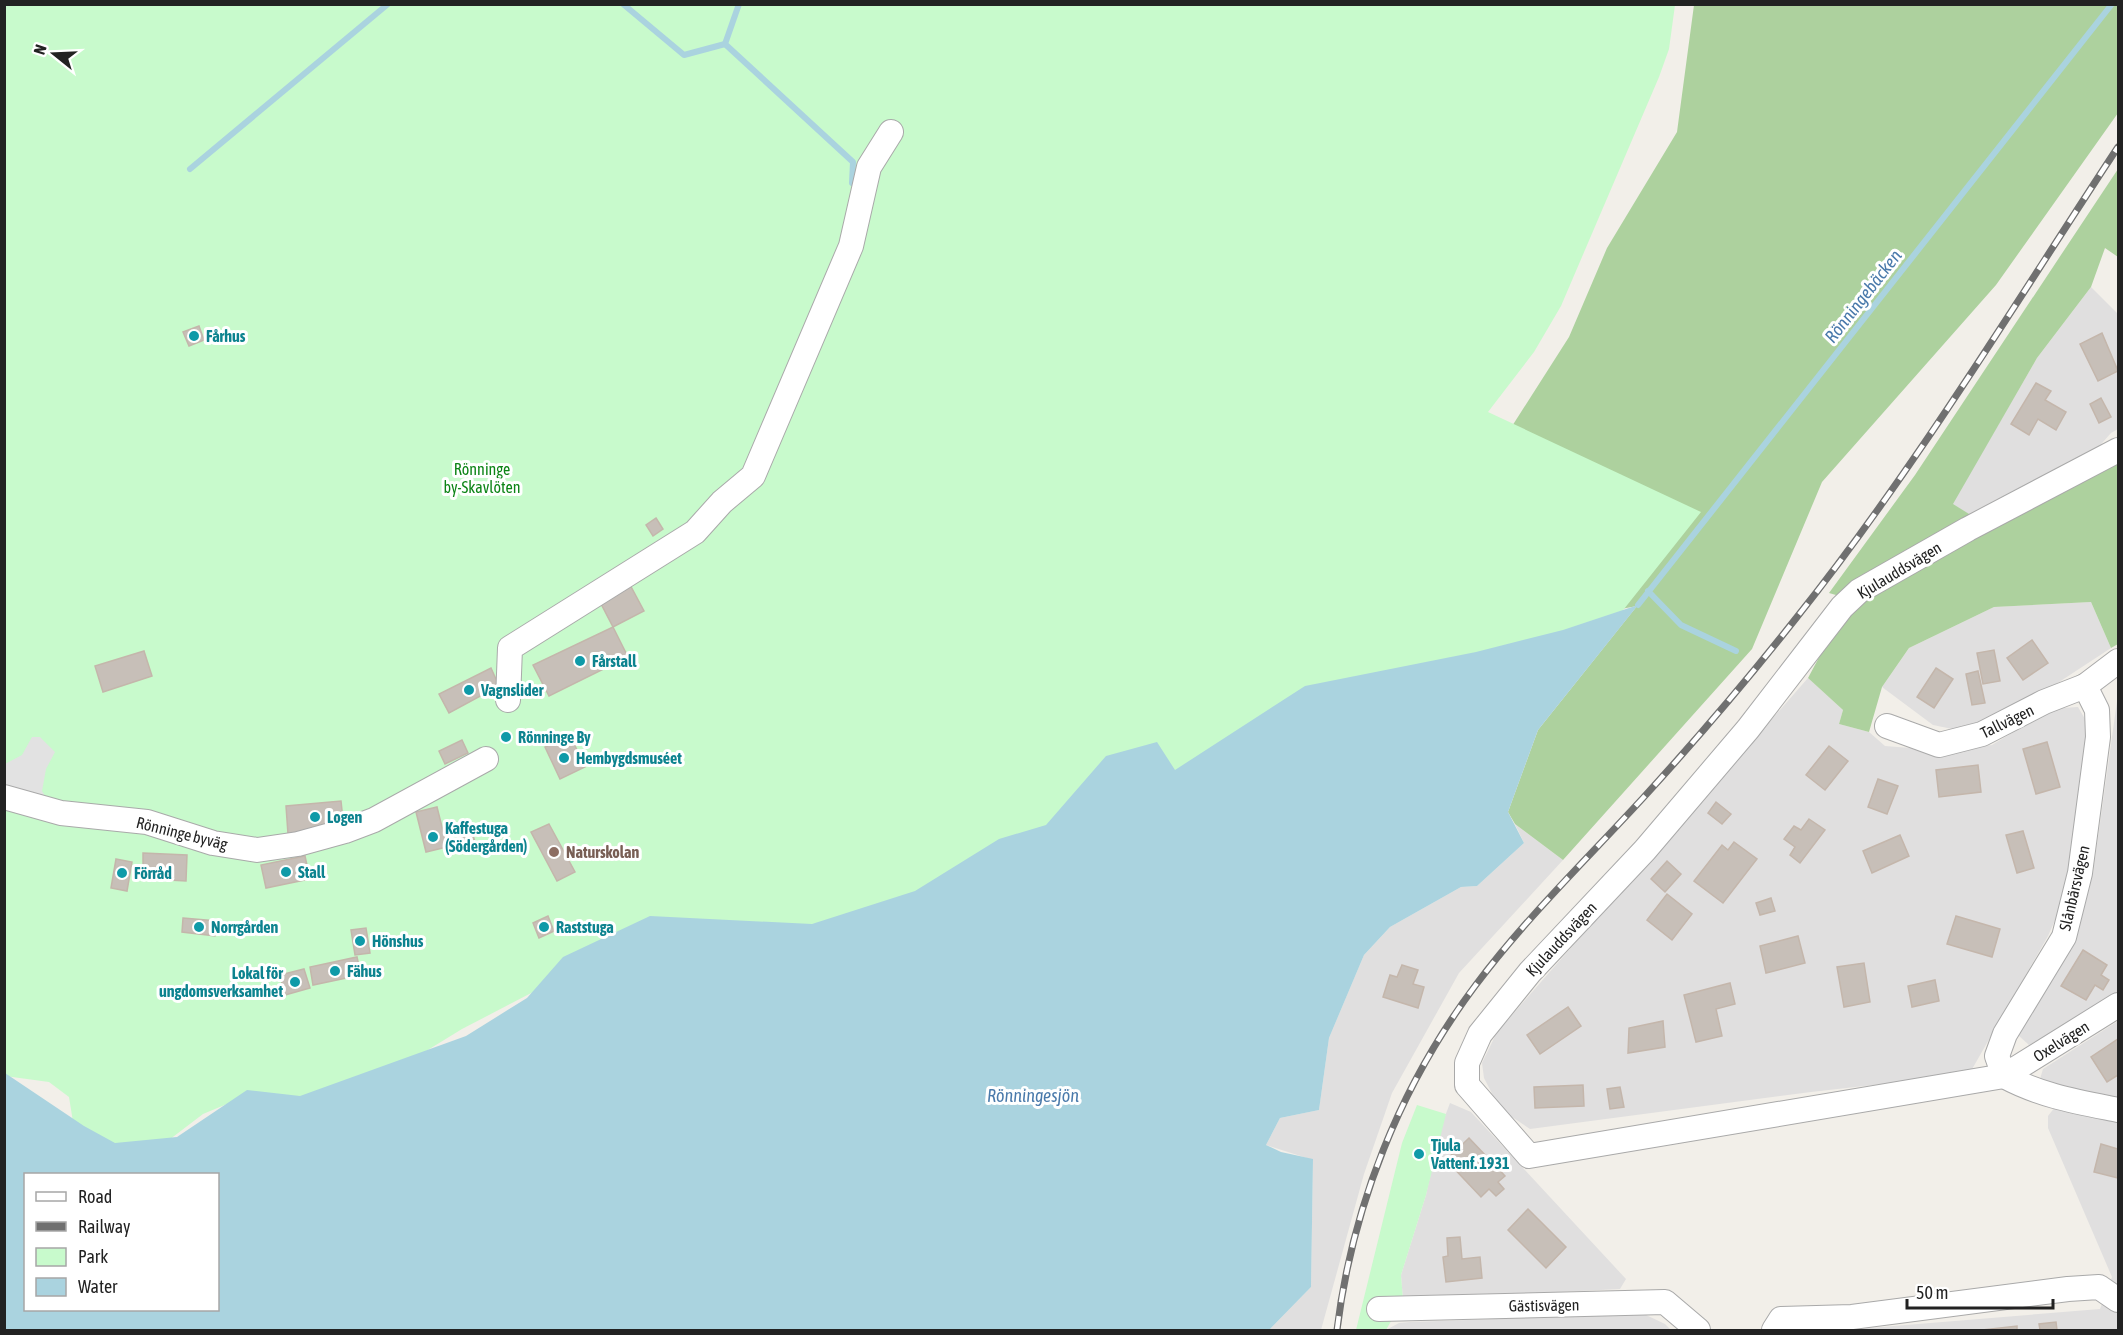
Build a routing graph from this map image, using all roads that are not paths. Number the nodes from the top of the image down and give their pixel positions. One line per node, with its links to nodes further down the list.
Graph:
1 (891, 132): 5 (street)
2 (2118, 450): 10 (street, Kjulauddsvägen)
3 (2118, 661): 4 (street, Tallvägen)
4 (2085, 686): 6 (street, Tallvägen); 10 (street, Slånbärsvägen)
5 (508, 700)
6 (1887, 726)
7 (486, 759): 8 (street, Rönninge byväg)
8 (4, 797)
9 (2118, 1005): 10 (street, Oxelvägen)
10 (2004, 1076): 11 (street)
11 (2118, 1110)
12 (2118, 1300): 14 (street)
13 (1379, 1309): 15 (street, Gästisvägen)
14 (1778, 1325)
15 (1698, 1330)

